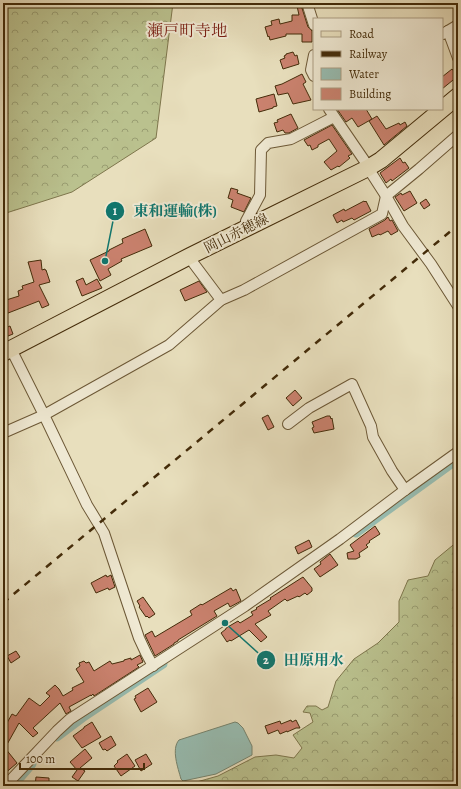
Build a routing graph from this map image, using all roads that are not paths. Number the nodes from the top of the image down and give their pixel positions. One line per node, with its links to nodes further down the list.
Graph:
1 (308, 3): 2 (street)
2 (313, 21)
3 (458, 25): 4 (street)
4 (445, 33): 5 (street)
5 (458, 58)
6 (313, 60): 7 (street)
7 (313, 74)
8 (458, 96): 9 (main road, 岡山赤穂線)
9 (443, 108)
10 (441, 110): 13 (main road, 岡山赤穂線)
11 (332, 113): 13 (street); 15 (street)
12 (458, 135): 14 (street)
13 (368, 168): 14 (street); 15 (main road, 岡山赤穂線)
14 (386, 196): 17 (street); 18 (street)
15 (246, 228): 16 (main road, 岡山赤穂線)
16 (190, 256): 17 (street); 19 (main road, 岡山赤穂線)
17 (221, 300): 20 (street)
18 (458, 306)
19 (7, 351): 20 (street)
20 (44, 415): 22 (street); 25 (street)
21 (288, 424): 24 (street)
22 (3, 433)
23 (458, 452): 24 (street)
24 (405, 490): 25 (street)
25 (154, 666): 26 (street)
26 (5, 786)

